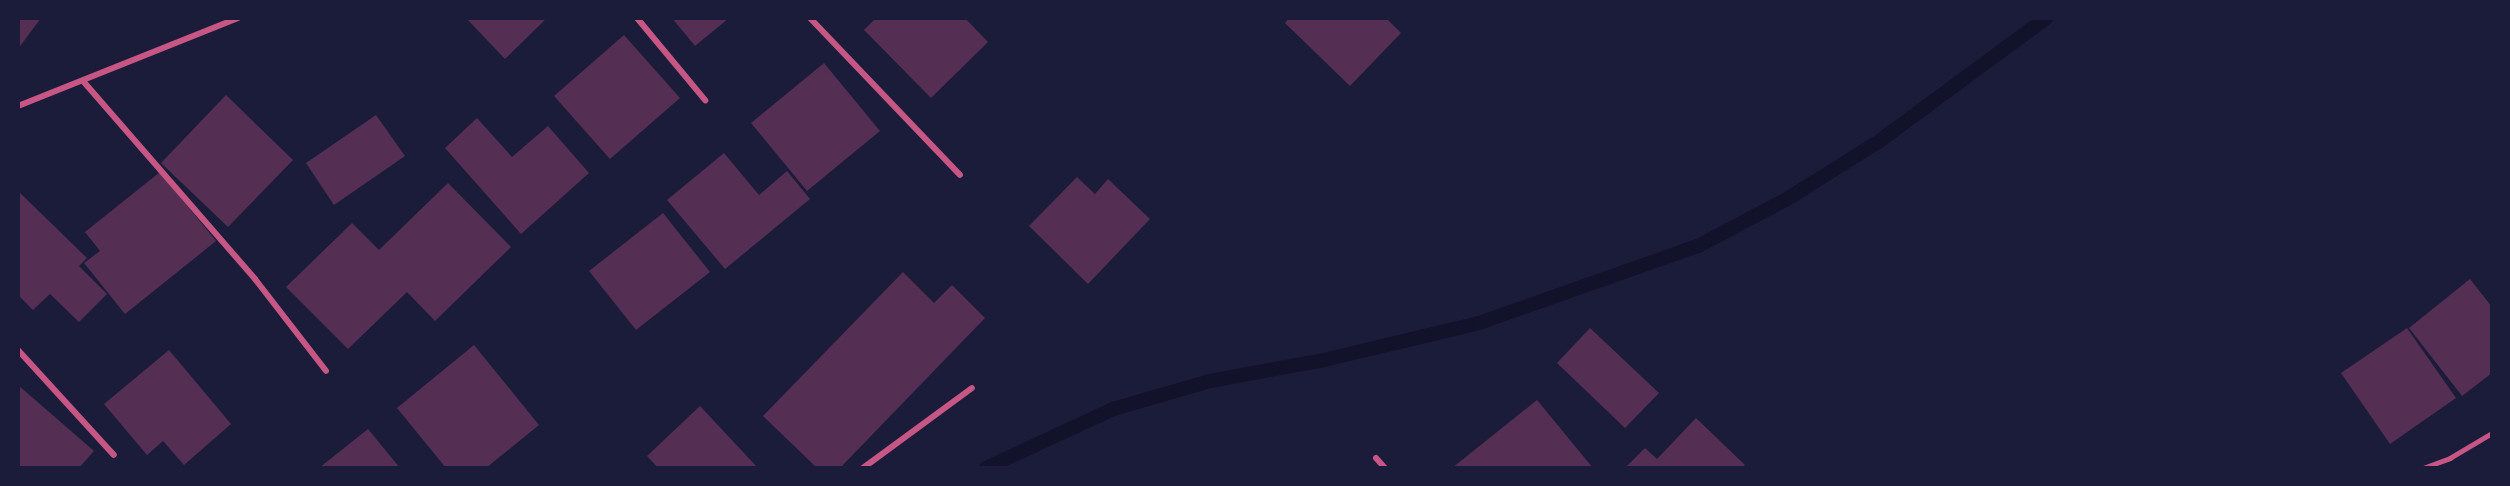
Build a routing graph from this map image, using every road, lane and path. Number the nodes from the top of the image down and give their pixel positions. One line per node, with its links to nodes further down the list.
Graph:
1 (238, 18): 4 (street)
2 (637, 18): 5 (street)
3 (810, 18): 7 (street)
4 (83, 81): 6 (street); 9 (street)
5 (705, 99)
6 (18, 106)
7 (960, 175)
8 (18, 350): 12 (street)
9 (326, 371)
10 (972, 388): 14 (street)
11 (2492, 433): 16 (lane)
12 (114, 455)
13 (1376, 458): 15 (street)
14 (863, 468)
15 (1385, 468)
16 (2423, 468)

